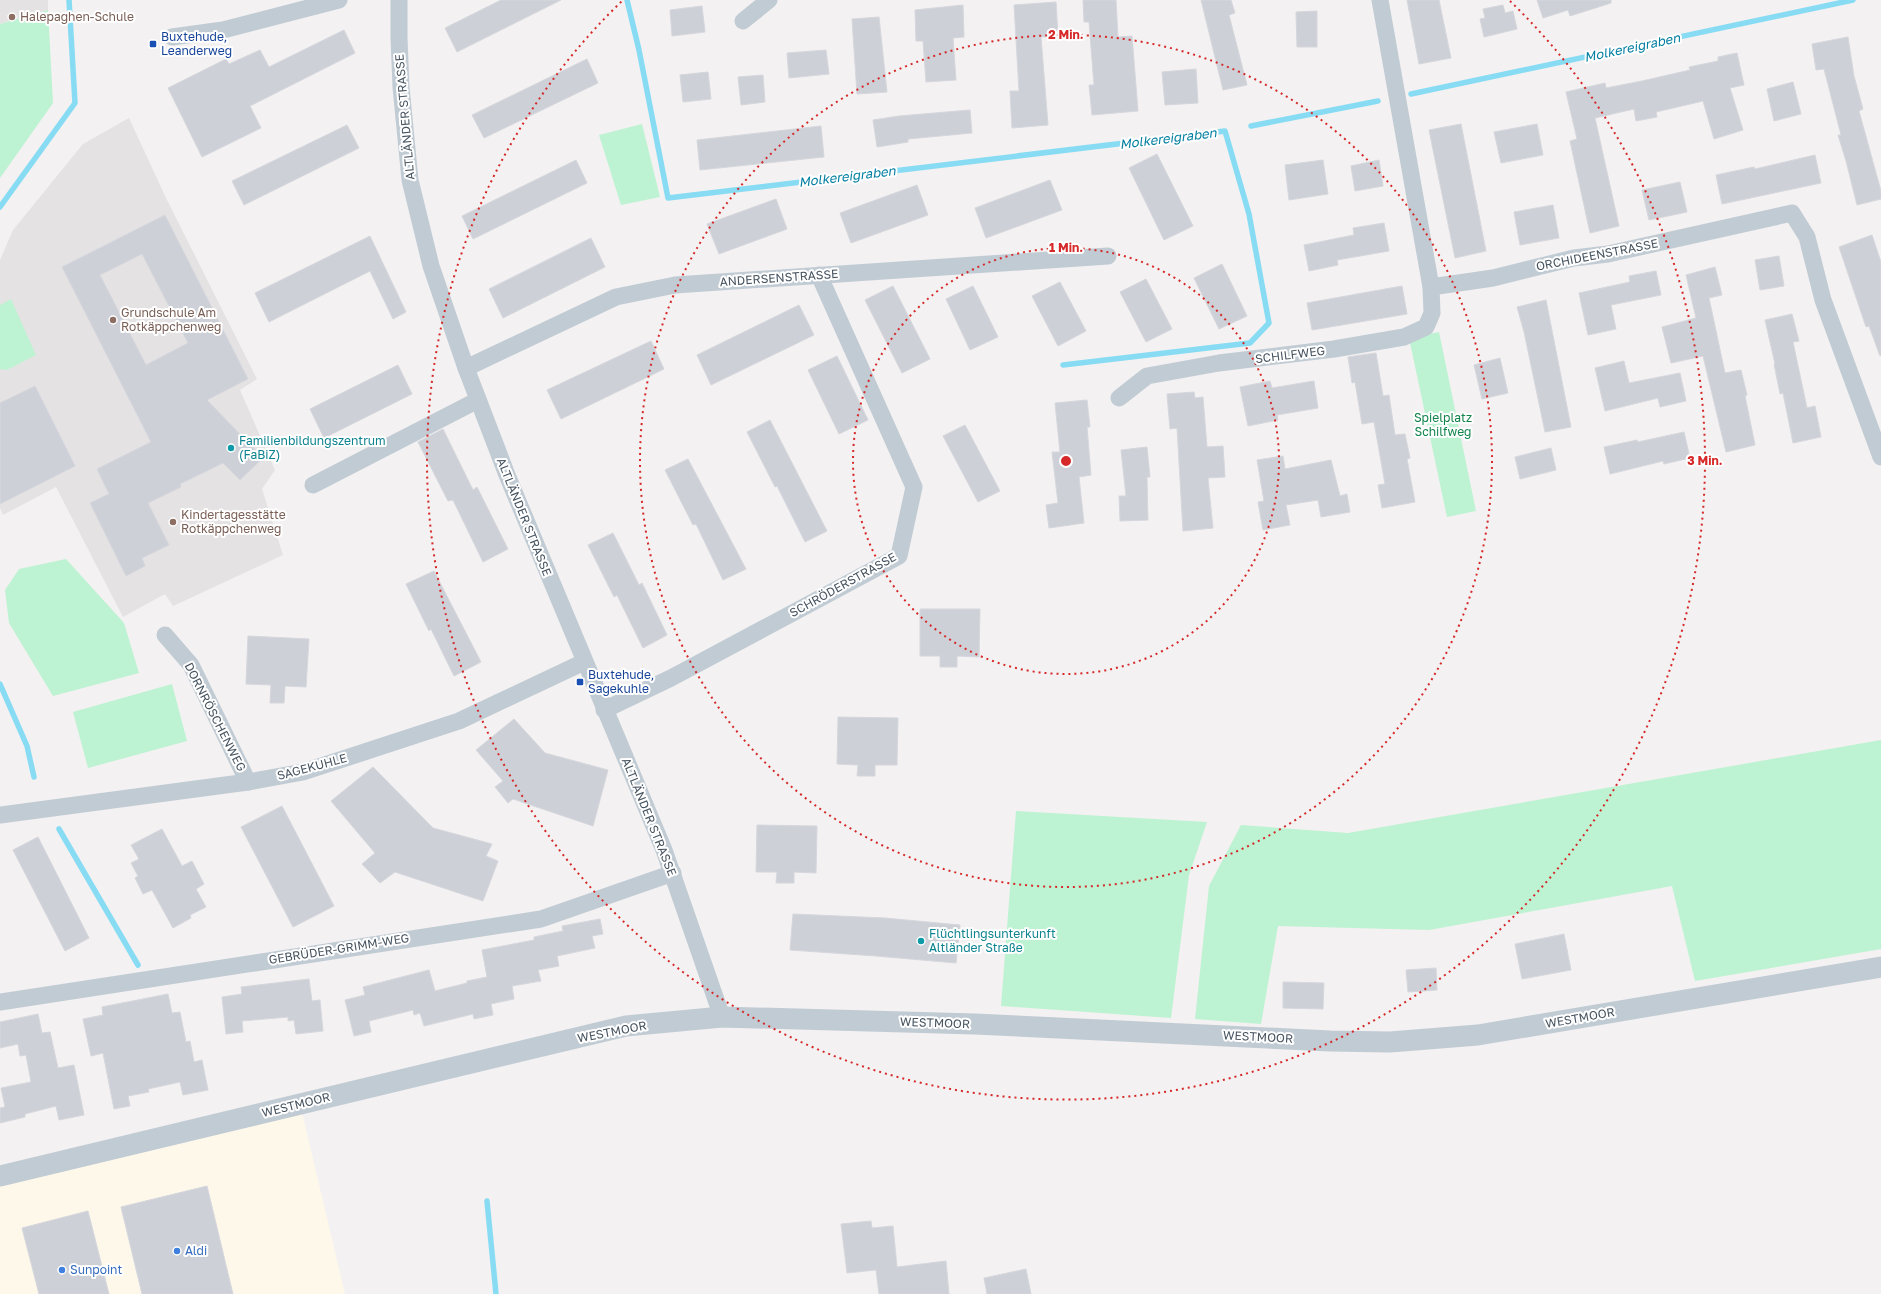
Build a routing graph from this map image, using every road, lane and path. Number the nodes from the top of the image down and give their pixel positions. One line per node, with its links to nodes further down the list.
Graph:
1 (339, 0): 6 (street)
2 (400, 0): 10 (street, ALTLÄNDER STRASSE)
3 (769, 0): 5 (street)
4 (1380, 0): 9 (street)
5 (743, 22)
6 (172, 37)
7 (1108, 256): 8 (street, ANDERSENSTRASSE)
8 (819, 275): 10 (street, ANDERSENSTRASSE); 17 (street, SCHRÖDERSTRASSE)
9 (1431, 287): 11 (street, SCHILFWEG); 13 (street, ORCHIDEENSTRASSE)
10 (466, 368): 12 (street, ALTLÄNDER STRASSE)
11 (1120, 398)
12 (478, 400): 14 (street); 16 (street, ALTLÄNDER STRASSE)
13 (1881, 457)
14 (313, 485)
15 (165, 635): 18 (street, DORNRÖSCHENWEG)
16 (584, 662): 17 (street, ALTLÄNDER STRASSE); 18 (street, SAGEKUHLE)
17 (604, 710): 20 (street, ALTLÄNDER STRASSE)
18 (248, 782): 19 (street, SAGEKUHLE)
19 (0, 815)
20 (673, 874): 22 (street, GEBRÜDER-GRIMM-WEG); 23 (street, ALTLÄNDER STRASSE)
21 (1881, 967): 23 (street, WESTMOOR)
22 (0, 1002)
23 (722, 1017): 24 (street, WESTMOOR)
24 (0, 1176)

